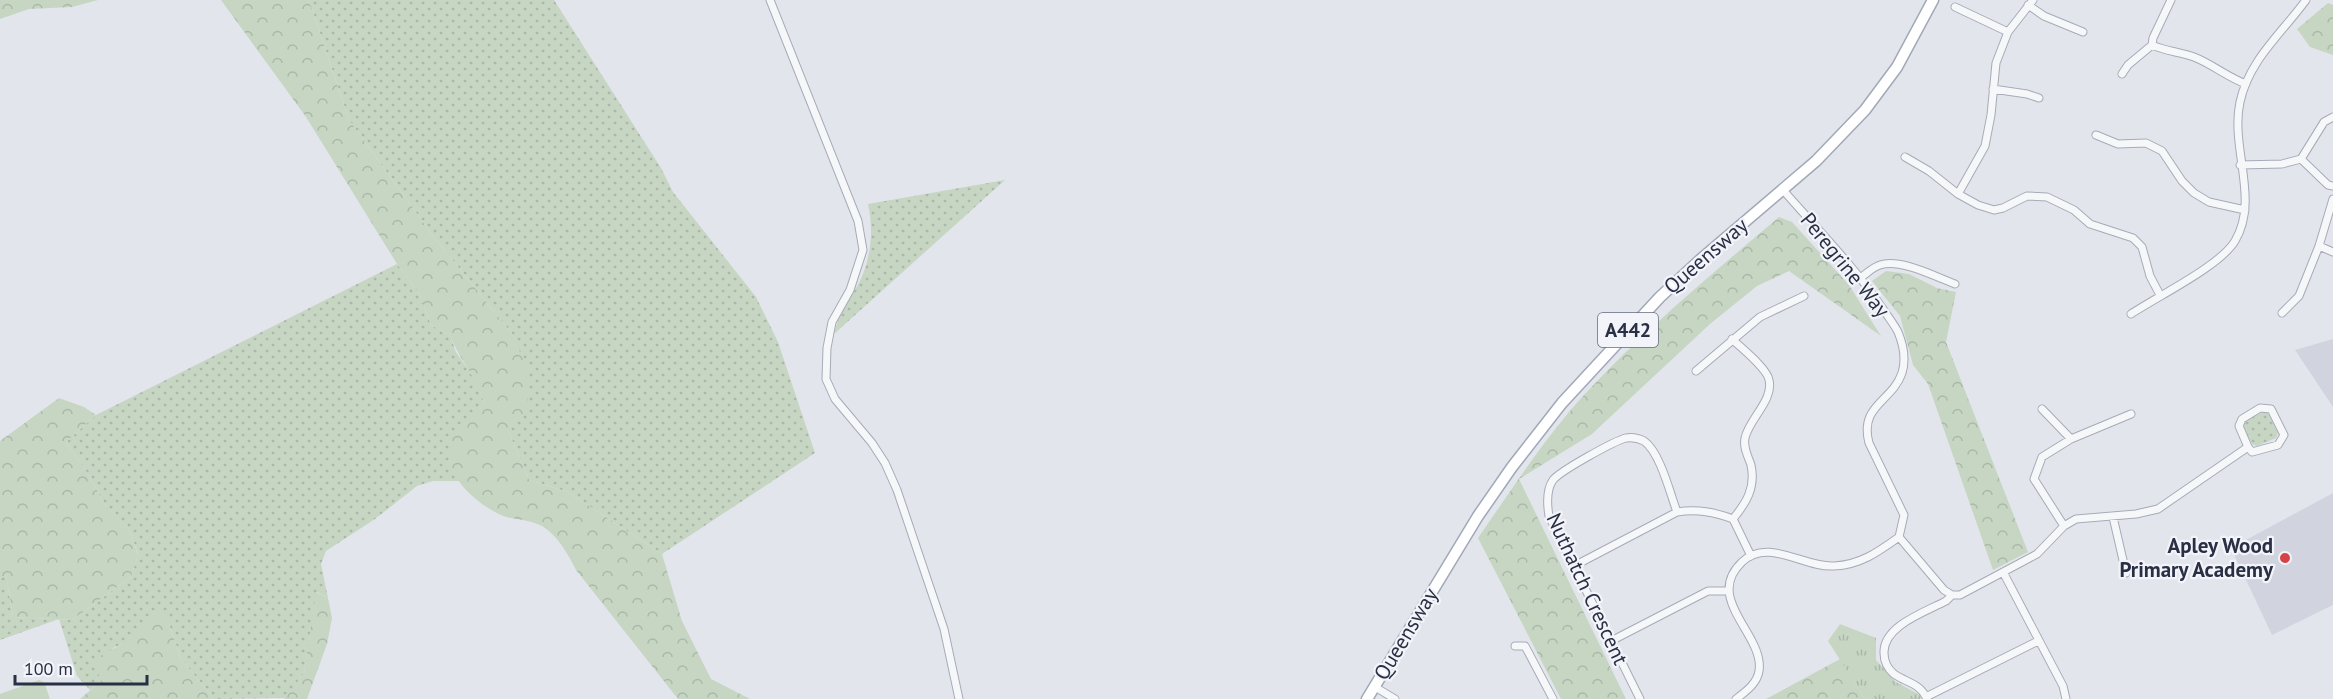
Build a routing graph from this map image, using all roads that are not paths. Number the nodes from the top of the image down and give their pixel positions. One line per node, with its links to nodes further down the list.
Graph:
1 (770, 0): 54 (street)
2 (1933, 0): 20 (main road, Queensway / A442)
3 (2171, 0): 9 (street)
4 (2306, 0): 11 (street)
5 (2030, 3): 7 (street); 8 (street)
6 (1955, 7): 7 (street)
7 (2008, 32): 12 (street)
8 (2083, 32)
9 (2152, 45): 10 (street); 11 (street)
10 (2122, 74)
11 (2246, 84): 18 (street)
12 (1993, 89): 13 (street); 21 (street)
13 (2038, 98)
14 (2333, 117): 17 (street)
15 (2096, 135): 23 (street)
16 (1905, 158): 21 (street)
17 (2301, 159): 18 (street); 19 (street)
18 (2240, 165): 23 (street)
19 (2333, 186)
20 (1783, 190): 26 (street, Peregrine Way); 52 (main road, Queensway / A442)
21 (1958, 194): 28 (street)
22 (2333, 199): 24 (street)
23 (2245, 210): 28 (street)
24 (2319, 246): 25 (street); 30 (street)
25 (2333, 252)
26 (1860, 279): 27 (street); 42 (street, Peregrine Way)
27 (1955, 284)
28 (2160, 295): 31 (street)
29 (1804, 296): 32 (street)
30 (2282, 313)
31 (2131, 314)
32 (1732, 339): 33 (street); 40 (street)
33 (1695, 371)
34 (2042, 409): 36 (street)
35 (2130, 414): 36 (street)
36 (2071, 439): 41 (street)
37 (2248, 447): 37 (street); 39 (street)
38 (1677, 512): 40 (street); 44 (street); 44 (street, Nuthatch Crescent)
39 (2112, 517): 41 (street); 46 (street)
40 (1732, 519): 43 (street)
41 (2064, 526): 45 (street)
42 (1899, 537): 43 (street); 48 (street)
43 (1751, 556): 47 (street)
44 (1574, 566): 49 (street, Nuthatch Crescent)
45 (2003, 572): 48 (street); 50 (street)
46 (2126, 573)
47 (1730, 591): 49 (street); 59 (street)
48 (1952, 595): 53 (street)
49 (1611, 641): 58 (street, Nuthatch Crescent)
50 (2038, 641): 53 (street); 60 (street)
51 (1515, 646): 57 (street)
52 (1374, 687): 55 (main road, Queensway / A442); 56 (street)
53 (1927, 698)
54 (959, 699)
55 (1367, 699)
56 (1395, 699)
57 (1553, 699)
58 (1640, 699)
59 (1736, 699)
60 (2066, 699)

